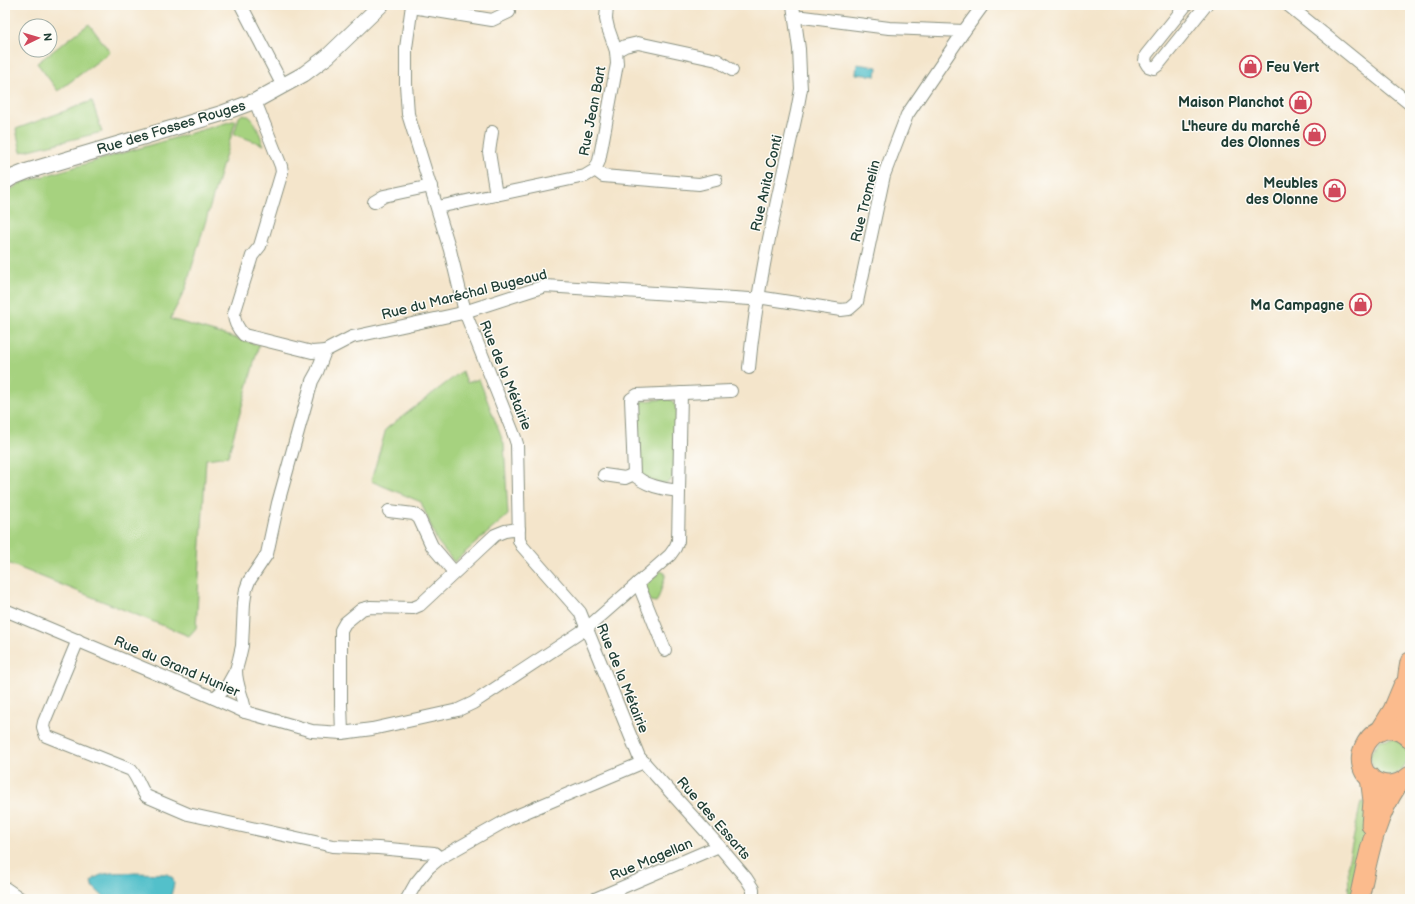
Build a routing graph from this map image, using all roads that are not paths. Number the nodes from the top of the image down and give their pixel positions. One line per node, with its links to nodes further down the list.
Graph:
1 (241, 5): 15 (street)
2 (381, 5): 15 (street, Rue des Fosses Rouges)
3 (607, 5): 13 (street, Rue Jean Bart)
4 (792, 5): 11 (street, Rue Anita Conti)
5 (983, 5): 12 (street, Rue Tromelin)
6 (1186, 5): 7 (street)
7 (1206, 5)
8 (1288, 5): 17 (street)
9 (412, 6): 10 (street); 22 (street, Rue de la Métairie)
10 (509, 12)
11 (796, 18): 12 (street); 26 (street, Rue Anita Conti)
12 (964, 30): 26 (street, Rue Tromelin)
13 (616, 51): 14 (street); 19 (street, Rue Jean Bart)
14 (732, 70)
15 (283, 86): 16 (street, Rue des Fosses Rouges)
16 (255, 100): 21 (street, Rue des Fosses Rouges); 28 (street)
17 (1410, 104)
18 (492, 132): 23 (street)
19 (595, 170): 20 (street); 23 (street, Rue Jean Bart)
20 (716, 180)
21 (5, 182)
22 (431, 186): 24 (street); 25 (street, Rue de la Métairie)
23 (496, 195): 25 (street, Rue Jean Bart)
24 (374, 202)
25 (438, 208): 27 (street, Rue de la Métairie)
26 (757, 299): 27 (street, Rue du Maréchal Bugeaud); 29 (street, Rue Anita Conti)
27 (465, 312): 28 (street, Rue du Maréchal Bugeaud); 36 (street, Rue de la Métairie)
28 (324, 351): 44 (street)
29 (749, 368)
30 (730, 391): 31 (street)
31 (681, 392): 32 (street); 34 (street, Rue du Grand Hunier)
32 (634, 474): 33 (street); 34 (street)
33 (604, 475)
34 (679, 491): 38 (street, Rue du Grand Hunier)
35 (389, 511): 37 (street)
36 (519, 529): 37 (street); 40 (street, Rue de la Métairie)
37 (454, 572): 49 (street)
38 (638, 583): 40 (street, Rue du Grand Hunier); 42 (street)
39 (5, 610): 41 (street, Rue du Grand Hunier)
40 (587, 628): 49 (street, Rue du Grand Hunier); 51 (street, Rue de la Métairie)
41 (78, 640): 46 (street, Rue du Grand Hunier); 56 (street)
42 (665, 650)
43 (1410, 662): 45 (main road)
44 (236, 670): 46 (street); 47 (street)
45 (1406, 681): 48 (main road); 50 (main road)
46 (214, 698): 47 (street, Rue du Grand Hunier)
47 (245, 712): 49 (street, Rue du Grand Hunier)
48 (1380, 731): 50 (main road); 52 (main road)
49 (342, 733)
50 (1410, 738)
51 (644, 762): 55 (street, Rue des Essarts); 56 (street)
52 (1370, 777): 53 (main road); 54 (main road)
53 (1404, 780): 54 (main road)
54 (1372, 841): 62 (main road)
55 (719, 846): 60 (street, Rue Magellan); 61 (street, Rue des Essarts)
56 (440, 858): 59 (street)
57 (5, 888): 58 (street)
58 (21, 899)
59 (407, 899)
60 (595, 899)
61 (754, 899)
62 (1359, 899)

